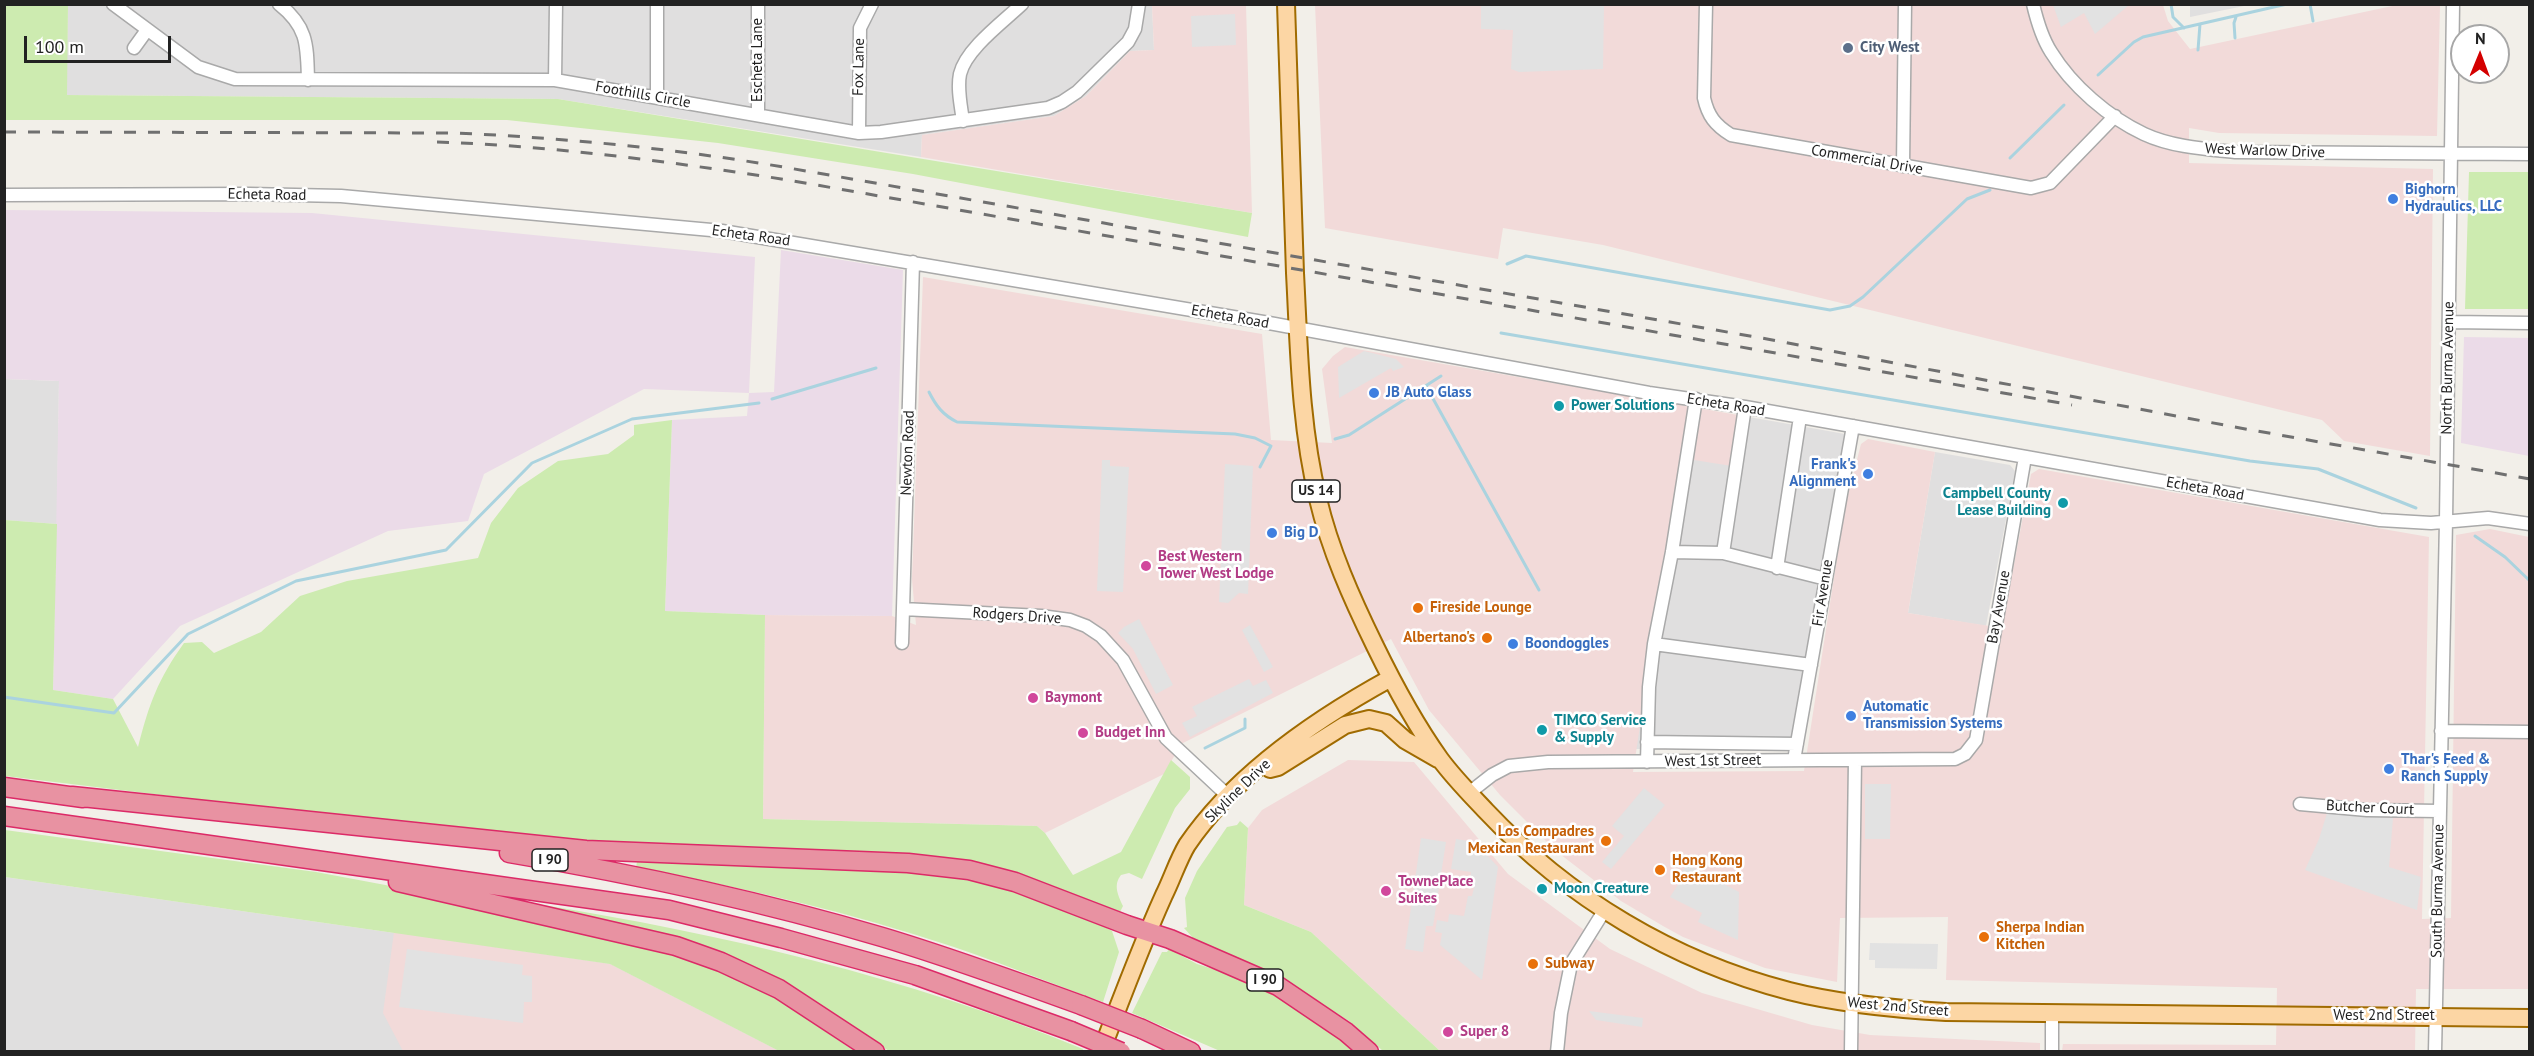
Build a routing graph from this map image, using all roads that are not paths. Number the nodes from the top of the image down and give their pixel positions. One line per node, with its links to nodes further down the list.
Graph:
1 (113, 4): 14 (street, Foothills Circle)
2 (279, 4): 16 (street)
3 (556, 4): 17 (street)
4 (657, 4): 18 (street)
5 (758, 4): 19 (street, Escheta Lane)
6 (872, 4): 22 (street, Fox Lane)
7 (1022, 4): 21 (street)
8 (1139, 4): 21 (street, Foothills Circle)
9 (1286, 4): 30 (main road, US 14)
10 (1706, 4): 25 (street, Commercial Drive)
11 (1905, 4): 25 (street)
12 (2033, 4): 20 (street, West Warlow Drive)
13 (2453, 4): 23 (street, North Burma Avenue)
14 (147, 30): 15 (street); 16 (street, Foothills Circle)
15 (134, 48)
16 (308, 80): 17 (street, Foothills Circle)
17 (555, 80): 18 (street, Foothills Circle)
18 (657, 97): 19 (street, Foothills Circle)
19 (758, 115): 22 (street, Foothills Circle)
20 (2115, 116): 23 (street, West Warlow Drive); 25 (street, Commercial Drive)
21 (963, 121): 22 (street, Foothills Circle)
22 (859, 132)
23 (2452, 154): 24 (street, West Warlow Drive); 28 (street, North Burma Avenue)
24 (2529, 154)
25 (1903, 166)
26 (4, 195): 27 (street, Echeta Road)
27 (913, 262): 30 (street, Echeta Road); 42 (street, Newton Road)
28 (2449, 322): 29 (street); 36 (street, North Burma Avenue)
29 (2529, 323)
30 (1297, 328): 31 (street, Echeta Road); 46 (main road, US 14)
31 (1696, 399): 32 (street, Echeta Road); 38 (street)
32 (1745, 407): 33 (street, Echeta Road); 39 (street)
33 (1800, 417): 34 (street, Echeta Road); 40 (street)
34 (1853, 426): 35 (street, Echeta Road); 41 (street, Fir Avenue)
35 (2025, 458): 36 (street, Echeta Road); 51 (street, Bay Avenue)
36 (2446, 521): 37 (street); 47 (street, North Burma Avenue)
37 (2529, 524)
38 (1672, 552): 39 (street); 44 (street)
39 (1723, 553): 40 (street)
40 (1777, 568): 41 (street)
41 (1826, 579): 45 (street, Fir Avenue)
42 (903, 609): 43 (street, Newton Road); 60 (street, Rodgers Drive)
43 (902, 644)
44 (1654, 644): 45 (street); 49 (street)
45 (1811, 665): 50 (street, Fir Avenue)
46 (1391, 678): 54 (main road, West 2nd Street); 56 (main road, Skyline Drive)
47 (2441, 731): 48 (street); 62 (street, South Burma Avenue)
48 (2529, 732)
49 (1647, 742): 50 (street); 55 (street)
50 (1797, 744): 52 (street, Fir Avenue)
51 (1965, 754): 53 (street, West 1st Street)
52 (1794, 760): 53 (street, West 1st Street); 55 (street, West 1st Street)
53 (1855, 760): 67 (street)
54 (1442, 761): 56 (main road); 58 (main road, West 2nd Street)
55 (1647, 762): 58 (street, West 1st Street)
56 (1252, 774): 60 (main road, Skyline Drive)
57 (4, 787): 59 (highway, I 90)
58 (1469, 794): 65 (main road, West 2nd Street)
59 (72, 796): 66 (highway, I 90); 74 (highway, I 90, bridge)
60 (1228, 796): 66 (main road, Skyline Drive)
61 (2300, 804): 62 (street, Butcher Court)
62 (2439, 811): 69 (street, South Burma Avenue)
63 (4, 816): 64 (highway, I 90)
64 (282, 855): 71 (highway, I 90); 73 (highway, I 90, bridge)
65 (1604, 911): 67 (main road, West 2nd Street); 76 (street)
66 (1148, 932): 72 (main road, Skyline Drive); 75 (highway, I 90)
67 (1852, 1003): 68 (main road, West 2nd Street); 77 (street)
68 (2052, 1013): 69 (main road, West 2nd Street); 78 (street)
69 (2436, 1016): 70 (main road, West 2nd Street); 79 (street, South Burma Avenue)
70 (2529, 1018)
71 (875, 1052)
72 (1101, 1052)
73 (1122, 1052)
74 (1191, 1052)
75 (1370, 1052)
76 (1557, 1052)
77 (1851, 1052)
78 (2052, 1052)
79 (2435, 1052)

